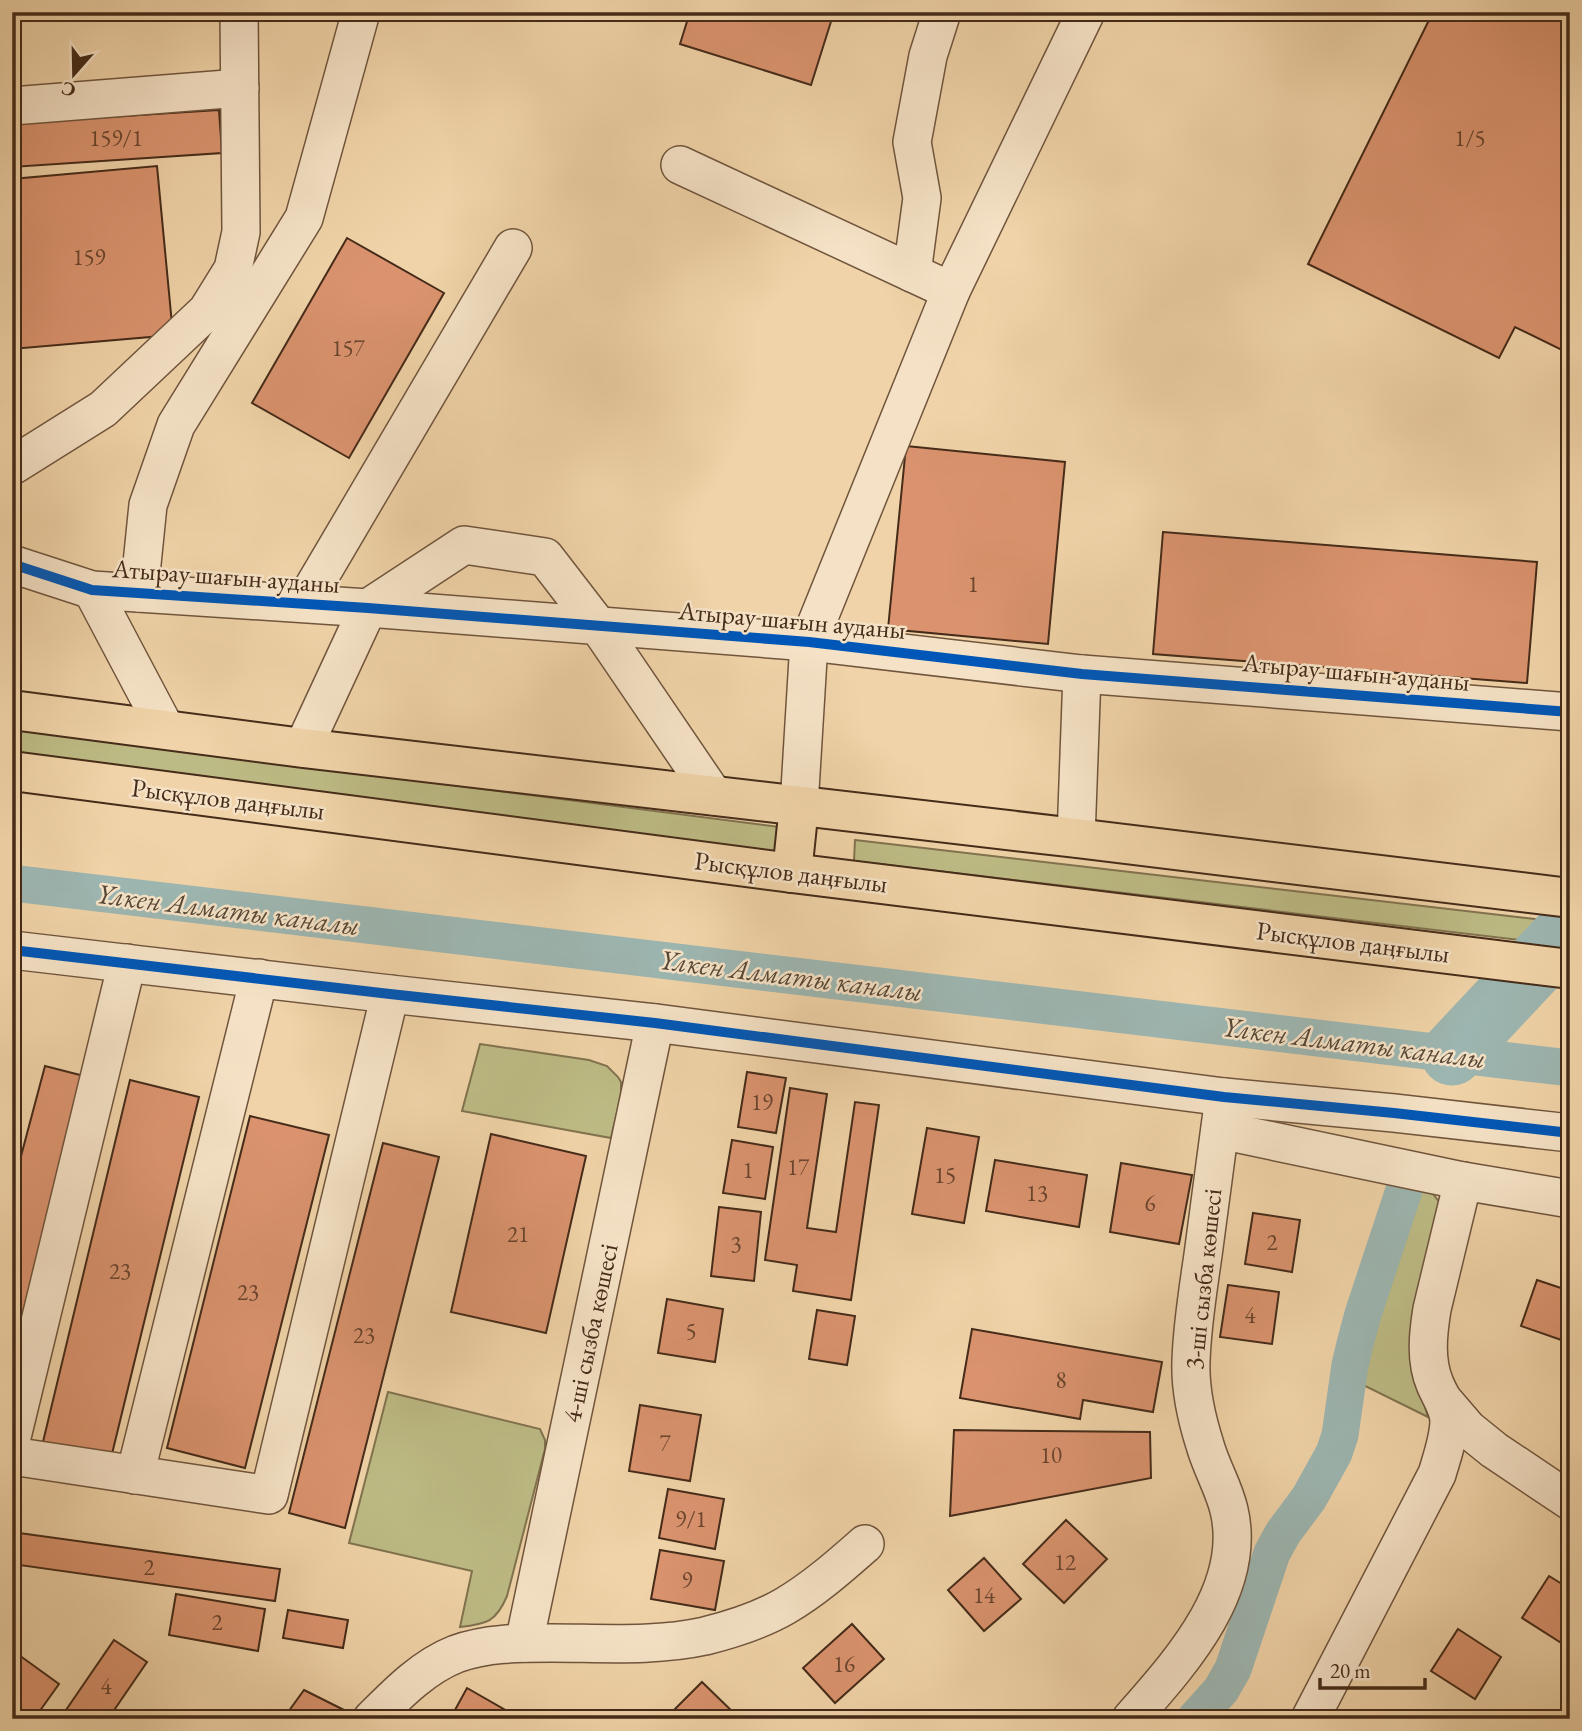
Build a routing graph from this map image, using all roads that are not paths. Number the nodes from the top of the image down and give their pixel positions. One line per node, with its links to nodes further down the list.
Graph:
1 (239, 12): 5 (street)
2 (361, 12): 14 (street)
3 (942, 12): 9 (street)
4 (1086, 12): 10 (street)
5 (240, 88): 6 (street); 11 (street)
6 (12, 106)
7 (680, 165): 9 (street)
8 (513, 248): 15 (street)
9 (912, 274): 10 (street)
10 (951, 291): 18 (street)
11 (12, 466)
12 (12, 564): 13 (street, Атырау шағын ауданы)
13 (92, 590): 14 (street, Атырау шағын ауданы); 22 (street)
14 (139, 593): 15 (street, Атырау шағын ауданы)
15 (303, 603): 16 (street, Атырау шағын ауданы)
16 (368, 608): 17 (street, Атырау шағын ауданы); 17 (street); 23 (street)
17 (599, 626): 18 (street, Атырау шағын ауданы); 25 (street)
18 (809, 642): 19 (street, Атырау шағын ауданы); 26 (street)
19 (1082, 674): 21 (street, Атырау шағын ауданы); 27 (street)
20 (12, 710): 22 (main road)
21 (1570, 712)
22 (166, 730): 23 (main road)
23 (303, 748): 25 (main road)
24 (12, 771): 28 (main road, Рысқұлов даңғылы)
25 (714, 796): 26 (main road)
26 (799, 807): 27 (main road); 28 (main road)
27 (1076, 838): 29 (main road)
28 (793, 873): 32 (main road, Рысқұлов даңғылы)
29 (1570, 898)
30 (12, 950): 31 (street)
31 (127, 963): 33 (street); 41 (street)
32 (1570, 969)
33 (259, 978): 34 (street); 43 (street)
34 (390, 994): 35 (street); 43 (street)
35 (655, 1023): 36 (street); 46 (street, 4-ші сызба көшесі)
36 (1222, 1114): 37 (street); 38 (street); 48 (street, 3-ші сызба көшесі)
37 (1570, 1133)
38 (1463, 1181): 39 (street); 40 (street)
39 (1570, 1199)
40 (1444, 1401): 44 (street); 49 (street)
41 (12, 1437)
42 (12, 1456): 43 (street)
43 (135, 1475)
44 (1570, 1501)
45 (865, 1544): 46 (street)
46 (524, 1643): 47 (street)
47 (372, 1719)
48 (1131, 1719)
49 (1310, 1719)

